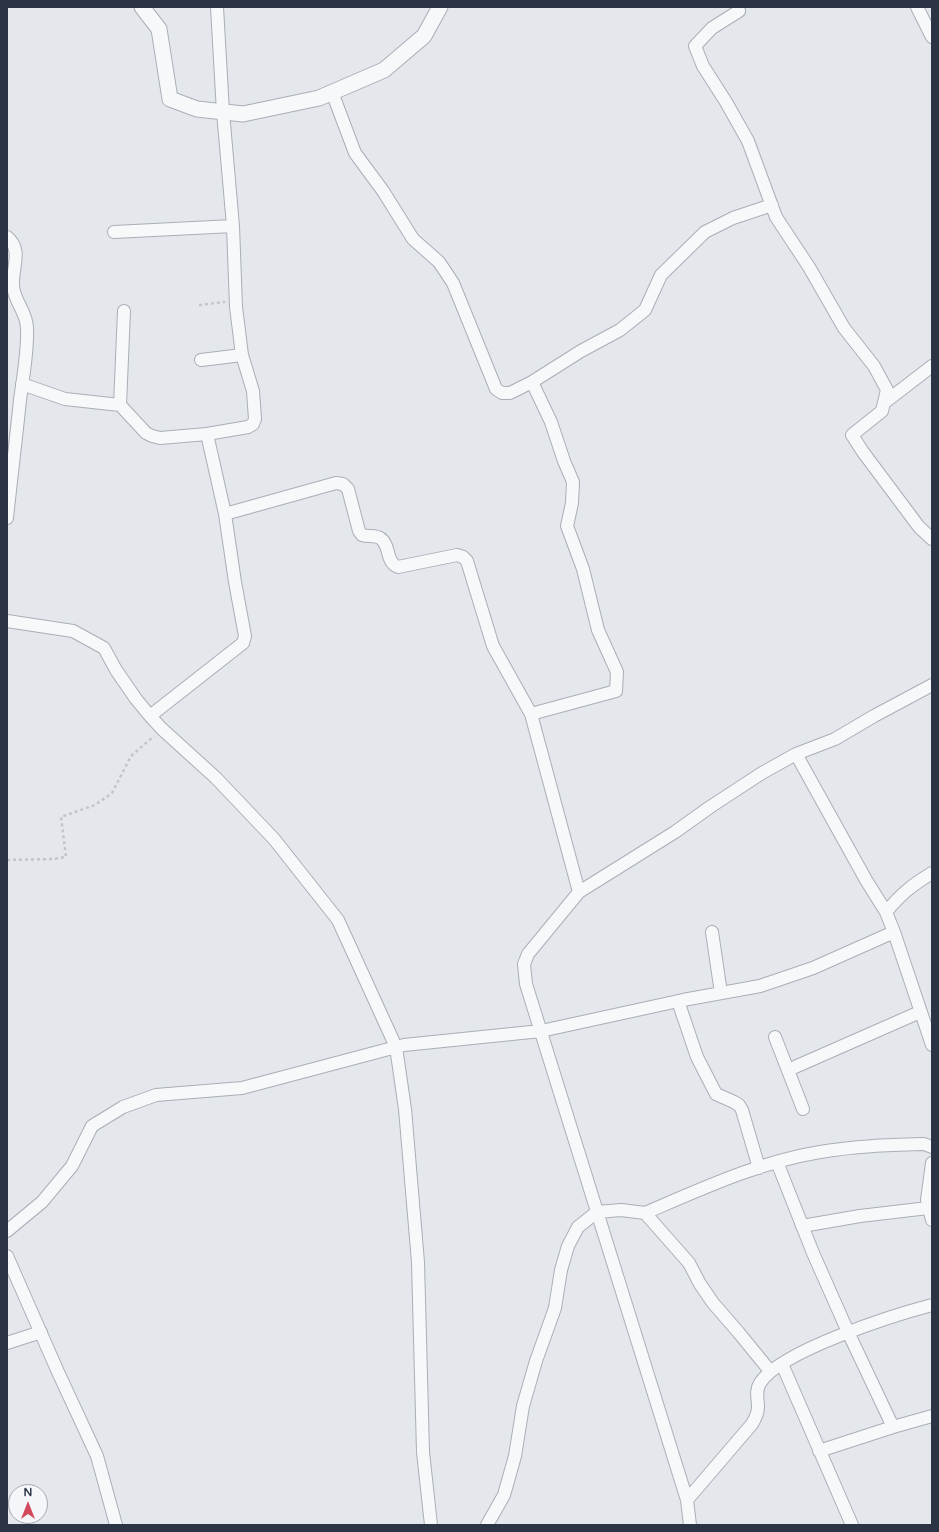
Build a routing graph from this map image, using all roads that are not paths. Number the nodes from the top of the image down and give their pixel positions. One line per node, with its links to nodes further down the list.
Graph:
1 (142, 7): 8 (street)
2 (217, 7): 8 (street)
3 (440, 7): 7 (street)
4 (738, 7): 9 (street)
5 (917, 7): 6 (street)
6 (932, 37)
7 (332, 92): 8 (street); 17 (street)
8 (223, 112): 10 (street)
9 (772, 205): 17 (street); 19 (street)
10 (233, 226): 11 (street); 14 (street)
11 (114, 232)
12 (7, 237): 18 (street)
13 (124, 311): 20 (street)
14 (242, 355): 15 (street); 21 (street)
15 (201, 360)
16 (932, 366): 19 (street)
17 (532, 382): 27 (street)
18 (22, 384): 20 (street); 23 (street)
19 (884, 403): 24 (street)
20 (120, 405): 21 (street)
21 (207, 434): 22 (street)
22 (225, 514): 27 (street); 28 (street)
23 (7, 518)
24 (932, 539)
25 (7, 621): 28 (street)
26 (932, 685): 29 (street)
27 (531, 714): 31 (street)
28 (150, 716): 41 (street)
29 (796, 754): 31 (street); 32 (street)
30 (932, 873): 32 (street)
31 (579, 892): 38 (street)
32 (886, 912): 34 (street)
33 (712, 932): 35 (street)
34 (894, 932): 35 (street); 37 (street)
35 (721, 993): 36 (street)
36 (678, 1001): 38 (street); 47 (street)
37 (920, 1012): 40 (street); 42 (street)
38 (541, 1031): 41 (street); 49 (street)
39 (775, 1037): 42 (street)
40 (932, 1045)
41 (396, 1047): 53 (street); 66 (street)
42 (788, 1070): 43 (street)
43 (803, 1109)
44 (932, 1147): 45 (street)
45 (777, 1162): 47 (street); 52 (street)
46 (932, 1163): 48 (street)
47 (759, 1168): 50 (street)
48 (928, 1208): 51 (street); 52 (street)
49 (597, 1212): 50 (street); 64 (street); 67 (street)
50 (645, 1213): 60 (street)
51 (932, 1220)
52 (802, 1226): 57 (street)
53 (7, 1231)
54 (7, 1256): 56 (street)
55 (932, 1305): 57 (street)
56 (41, 1332): 58 (street); 65 (street)
57 (848, 1332): 59 (street); 62 (street)
58 (7, 1343)
59 (782, 1364): 60 (street); 63 (street)
60 (770, 1372): 64 (street)
61 (932, 1416): 62 (street)
62 (893, 1427): 63 (street)
63 (819, 1451): 69 (street)
64 (686, 1500): 68 (street)
65 (116, 1525)
66 (431, 1525)
67 (487, 1525)
68 (690, 1525)
69 (852, 1525)

